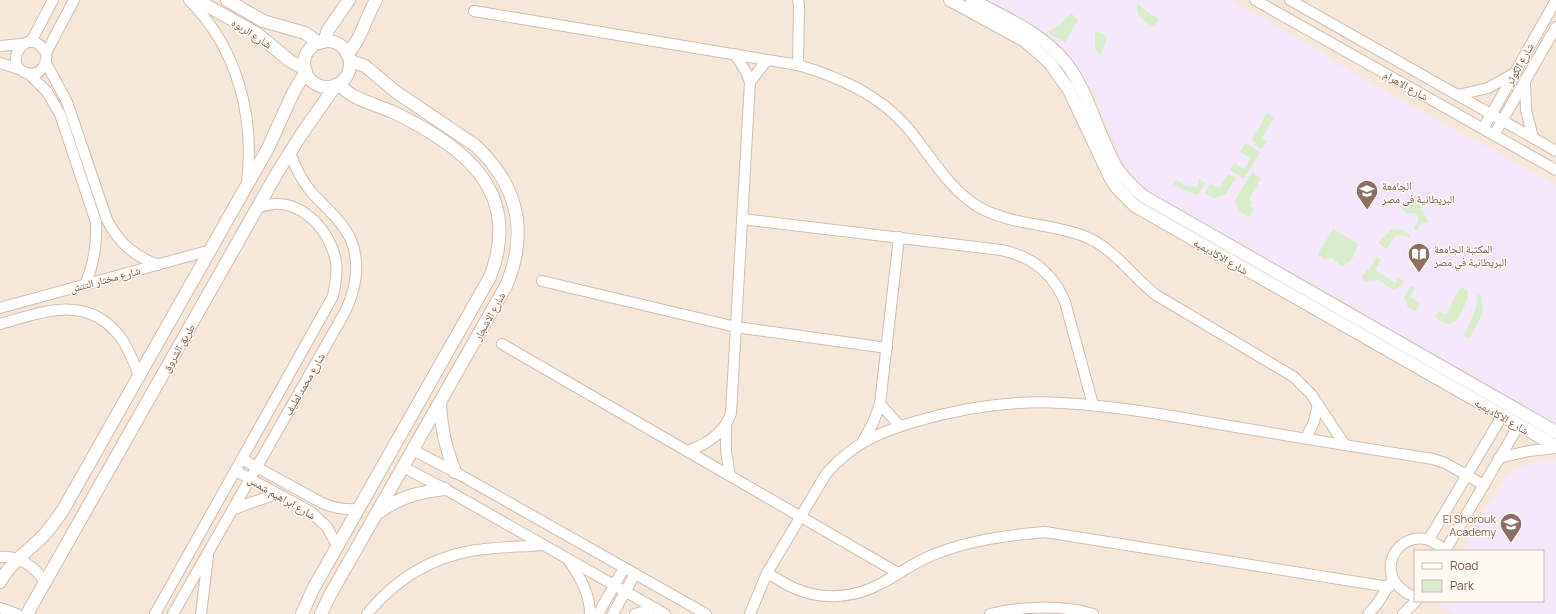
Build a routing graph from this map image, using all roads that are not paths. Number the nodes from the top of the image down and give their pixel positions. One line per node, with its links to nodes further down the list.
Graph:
1 (53, 0): 20 (street)
2 (74, 0): 25 (street)
3 (189, 0): 46 (street)
4 (197, 0): 18 (street, شارع الربوه)
5 (227, 0): 16 (street, شارع الربوه)
6 (349, 0): 19 (street)
7 (376, 0): 26 (street)
8 (798, 0): 29 (street)
9 (950, 0): 15 (street, شارع الاكاديميه)
10 (972, 0): 15 (street, شارع الاكاديميه)
11 (1256, 0): 40 (street, شارع الاهرام)
12 (1290, 0): 37 (street, شارع الاهرام)
13 (1556, 0): 32 (street, شارع الكوثر)
14 (474, 11): 23 (street)
15 (999, 20): 51 (street, شارع الاكاديميه); 53 (street, شارع الاكاديميه)
16 (263, 21): 18 (street); 19 (street, شارع الربوه)
17 (1556, 27): 24 (street, شارع الكوثر)
18 (256, 33): 31 (street, شارع الربوه)
19 (322, 42): 26 (street); 31 (street)
20 (27, 43): 22 (street); 25 (street); 30 (street)
21 (1556, 45): 24 (street)
22 (0, 46)
23 (735, 54): 27 (street); 34 (street)
24 (1540, 54): 35 (street, شارع الكوثر)
25 (46, 58): 33 (street); 52 (street)
26 (348, 58): 36 (street); 64 (street, شارع الاشجار)
27 (767, 60): 29 (street); 34 (street)
28 (0, 63): 30 (street)
29 (798, 65): 70 (street)
30 (19, 69): 33 (street)
31 (305, 70): 36 (street); 46 (street, طريق الشروق)
32 (1514, 73): 37 (street); 38 (street, شارع الكوثر)
33 (29, 74): 55 (street)
34 (750, 82): 48 (street)
35 (1525, 82): 39 (street, شارع الكوثر); 42 (street)
36 (337, 84): 44 (street, طريق الشروق); 63 (street, شارع الاشجار)
37 (1458, 95): 38 (street, شارع الاهرام)
38 (1491, 114): 39 (street, شارع الاهرام); 40 (street, شارع الكوثر)
39 (1503, 120): 41 (street, شارع الكوثر); 42 (street, شارع الاهرام)
40 (1483, 129): 41 (street, شارع الاهرام)
41 (1494, 135): 45 (street, شارع الاهرام)
42 (1534, 138): 43 (street, شارع الاهرام)
43 (1556, 151)
44 (290, 152): 47 (street, طريق الشروق); 85 (street, شارع محمد لطيف)
45 (1556, 170)
46 (247, 186): 50 (street, طريق الشروق)
47 (258, 208): 84 (street, شارع محمد لطيف); 113 (street, طريق الشروق)
48 (742, 219): 49 (street); 60 (street)
49 (899, 238): 62 (street); 71 (street)
50 (211, 250): 52 (street, شارع مختار التتش); 66 (street, طريق الشروق)
51 (1243, 254): 53 (street); 65 (street, شارع الاكاديميه)
52 (158, 265): 55 (street, شارع مختار التتش)
53 (1237, 265): 67 (street, شارع الاكاديميه)
54 (542, 281): 60 (street)
55 (85, 285): 56 (street, شارع مختار التتش)
56 (33, 299): 57 (street, شارع مختار التتش); 58 (street)
57 (0, 308)
58 (36, 313): 59 (street, شارع مختار التتش); 66 (street, شارع مختار التتش)
59 (0, 324)
60 (736, 327): 62 (street); 74 (street)
61 (502, 344): 82 (street)
62 (887, 348): 69 (street)
63 (448, 351): 64 (street); 95 (street, شارع الاشجار)
64 (464, 360): 68 (street, شارع الاشجار)
65 (1443, 367): 67 (street); 76 (street, شارع الاكاديميه)
66 (139, 376): 106 (street, طريق الشروق)
67 (1436, 378): 72 (street, شارع الاكاديميه)
68 (440, 402): 81 (street, شارع الاشجار); 88 (street)
69 (880, 404): 75 (street); 78 (street)
70 (1318, 404): 77 (street); 79 (street)
71 (1093, 405): 75 (street); 77 (street)
72 (1502, 416): 73 (street, شارع الاكاديميه); 90 (street)
73 (1518, 425): 80 (street, شارع الاكاديميه); 83 (street)
74 (726, 426): 82 (street); 89 (street)
75 (900, 426): 78 (street)
76 (1556, 432)
77 (1306, 438): 79 (street)
78 (863, 441): 98 (street)
79 (1345, 445): 90 (street)
80 (1556, 447): 83 (street)
81 (413, 450): 86 (street, شارع الاشجار); 88 (street)
82 (688, 451): 89 (street)
83 (1499, 458): 92 (street)
84 (242, 459): 85 (street, شارع ابراهيم شمس); 87 (street, شارع محمد لطيف)
85 (257, 467): 91 (street, شارع محمد لطيف); 95 (street, شارع ابراهيم شمس)
86 (403, 467): 93 (street); 97 (street, شارع الاشجار)
87 (236, 471): 91 (street, شارع ابراهيم شمس); 123 (street, شارع محمد لطيف)
88 (455, 472): 108 (street)
89 (730, 476): 98 (street)
90 (1467, 476): 92 (street); 99 (street)
91 (250, 479): 94 (street, شارع ابراهيم شمس); 96 (street, شارع محمد لطيف)
92 (1484, 485): 103 (street)
93 (445, 489): 97 (street); 100 (street)
94 (277, 494): 96 (street); 101 (street, شارع ابراهيم شمس)
95 (358, 509): 101 (street, شارع الاشجار)
96 (232, 510): 104 (street, شارع محمد لطيف)
97 (376, 514): 127 (street, شارع الاشجار)
98 (800, 516): 109 (street); 110 (street)
99 (1429, 539): 102 (street); 114 (street)
100 (544, 545): 107 (street); 128 (street)
101 (337, 546): 126 (street, شارع الاشجار)
102 (1444, 550)
103 (1446, 550)
104 (209, 552): 124 (street, شارع محمد لطيف); 125 (street)
105 (0, 557): 106 (street)
106 (17, 559): 112 (street, طريق الشروق); 113 (street)
107 (568, 559): 115 (street); 129 (street)
108 (624, 568): 111 (street); 115 (street)
109 (767, 573): 110 (street); 135 (street)
110 (898, 573): 114 (street)
111 (635, 574): 116 (street); 134 (street)
112 (0, 582)
113 (45, 582): 122 (street, طريق الشروق)
114 (1391, 582): 117 (street); 138 (street)
115 (614, 585): 116 (street); 130 (street)
116 (626, 592): 120 (street); 131 (street)
117 (1414, 596)
118 (1415, 602): 139 (street)
119 (0, 608): 121 (street)
120 (655, 608): 132 (street); 133 (street)
121 (17, 614)
122 (27, 614)
123 (155, 614)
124 (173, 614)
125 (201, 614)
126 (302, 614)
127 (321, 614)
128 (367, 614)
129 (590, 614)
130 (598, 614)
131 (613, 614)
132 (635, 614)
133 (665, 614)
134 (706, 614)
135 (750, 614)
136 (990, 614): 137 (street)
137 (1093, 614)
138 (1368, 614)
139 (1403, 614)

